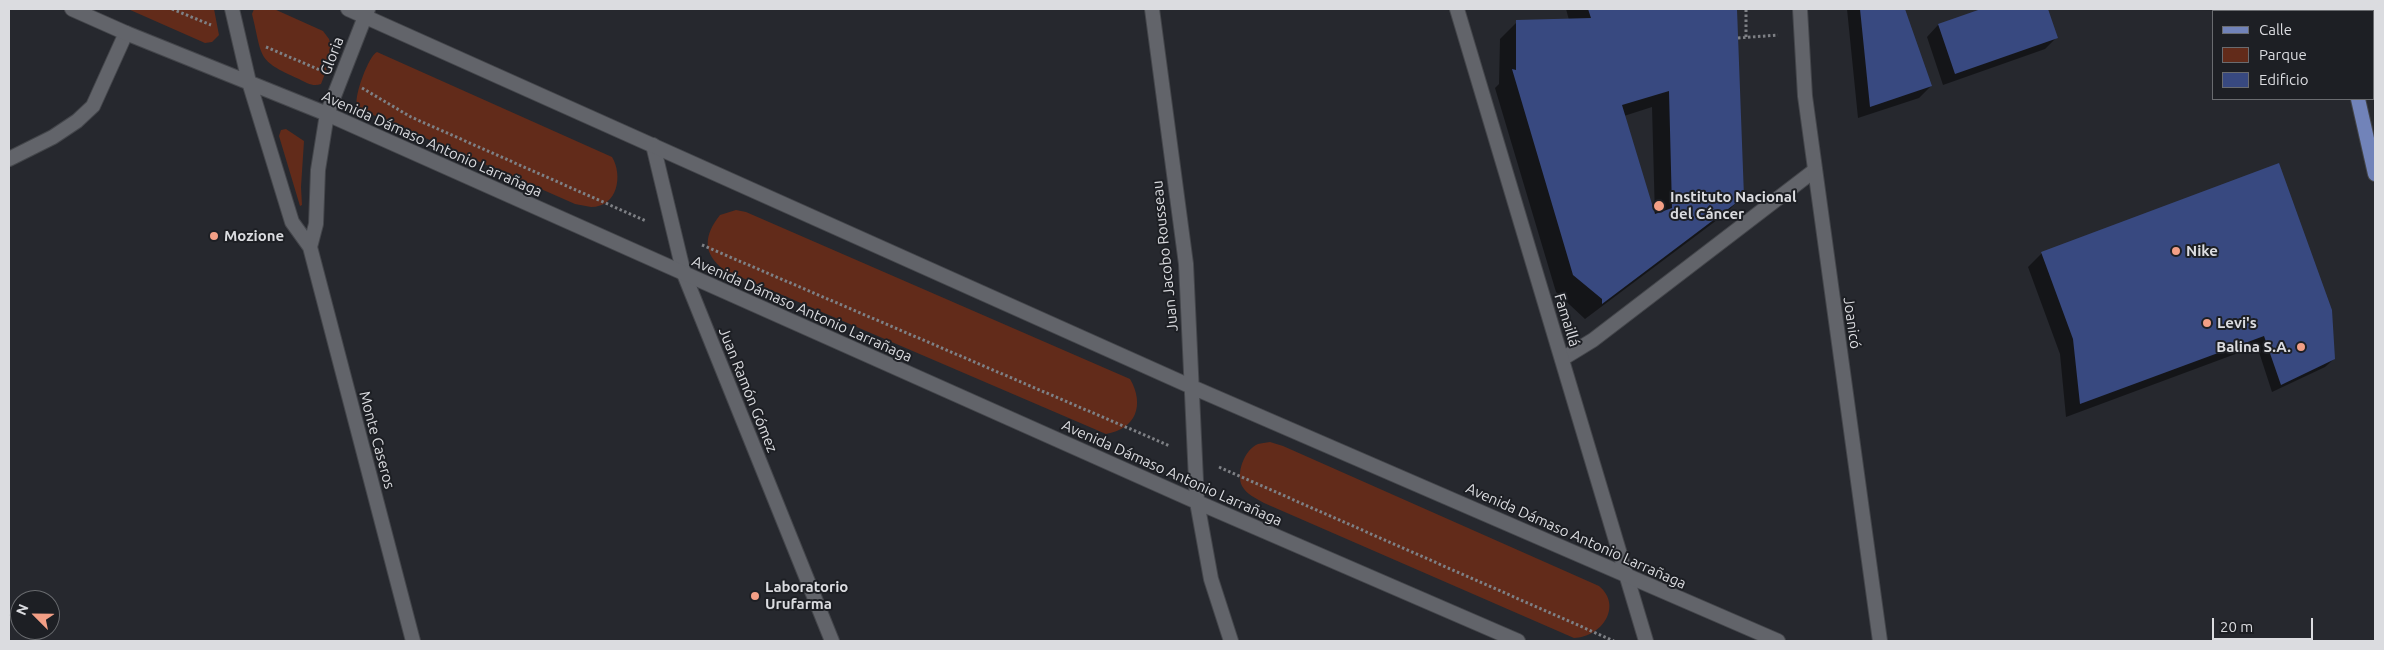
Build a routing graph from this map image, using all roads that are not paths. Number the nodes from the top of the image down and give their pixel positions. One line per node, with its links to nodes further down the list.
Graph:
1 (72, 9): 8 (street, Avenida Dámaso Antonio Larrañaga)
2 (232, 9): 9 (street, Monte Caseros)
3 (348, 9): 7 (street, Avenida Dámaso Antonio Larrañaga)
4 (1152, 9): 19 (street, Juan Jacobo Rousseau)
5 (1457, 9): 18 (street, Famaillá)
6 (1800, 9): 14 (street, Joanicó)
7 (366, 12): 11 (street, Gloria); 12 (street, Avenida Dámaso Antonio Larrañaga)
8 (126, 33): 9 (street, Avenida Dámaso Antonio Larrañaga); 13 (street)
9 (249, 82): 11 (street, Avenida Dámaso Antonio Larrañaga); 16 (street, Monte Caseros)
10 (2358, 100): 15 (main road)
11 (327, 114): 16 (street, Monte Caseros); 17 (street, Avenida Dámaso Antonio Larrañaga)
12 (653, 145): 17 (street, Juan Ramón Gómez); 19 (street, Avenida Dámaso Antonio Larrañaga)
13 (9, 159)
14 (1815, 170): 18 (street); 28 (street, Joanicó)
15 (2375, 174)
16 (310, 247): 22 (street, Monte Caseros)
17 (684, 274): 20 (street, Avenida Dámaso Antonio Larrañaga); 23 (street, Juan Ramón Gómez)
18 (1562, 359): 21 (street, Famaillá)
19 (1192, 387): 20 (street, Juan Jacobo Rousseau); 21 (street, Avenida Dámaso Antonio Larrañaga)
20 (1197, 502): 24 (street, Juan Jacobo Rousseau); 25 (street, Avenida Dámaso Antonio Larrañaga)
21 (1627, 576): 26 (street, Famaillá); 27 (street, Avenida Dámaso Antonio Larrañaga)
22 (413, 641)
23 (832, 641)
24 (1231, 641)
25 (1518, 641)
26 (1646, 641)
27 (1778, 641)
28 (1880, 641)

